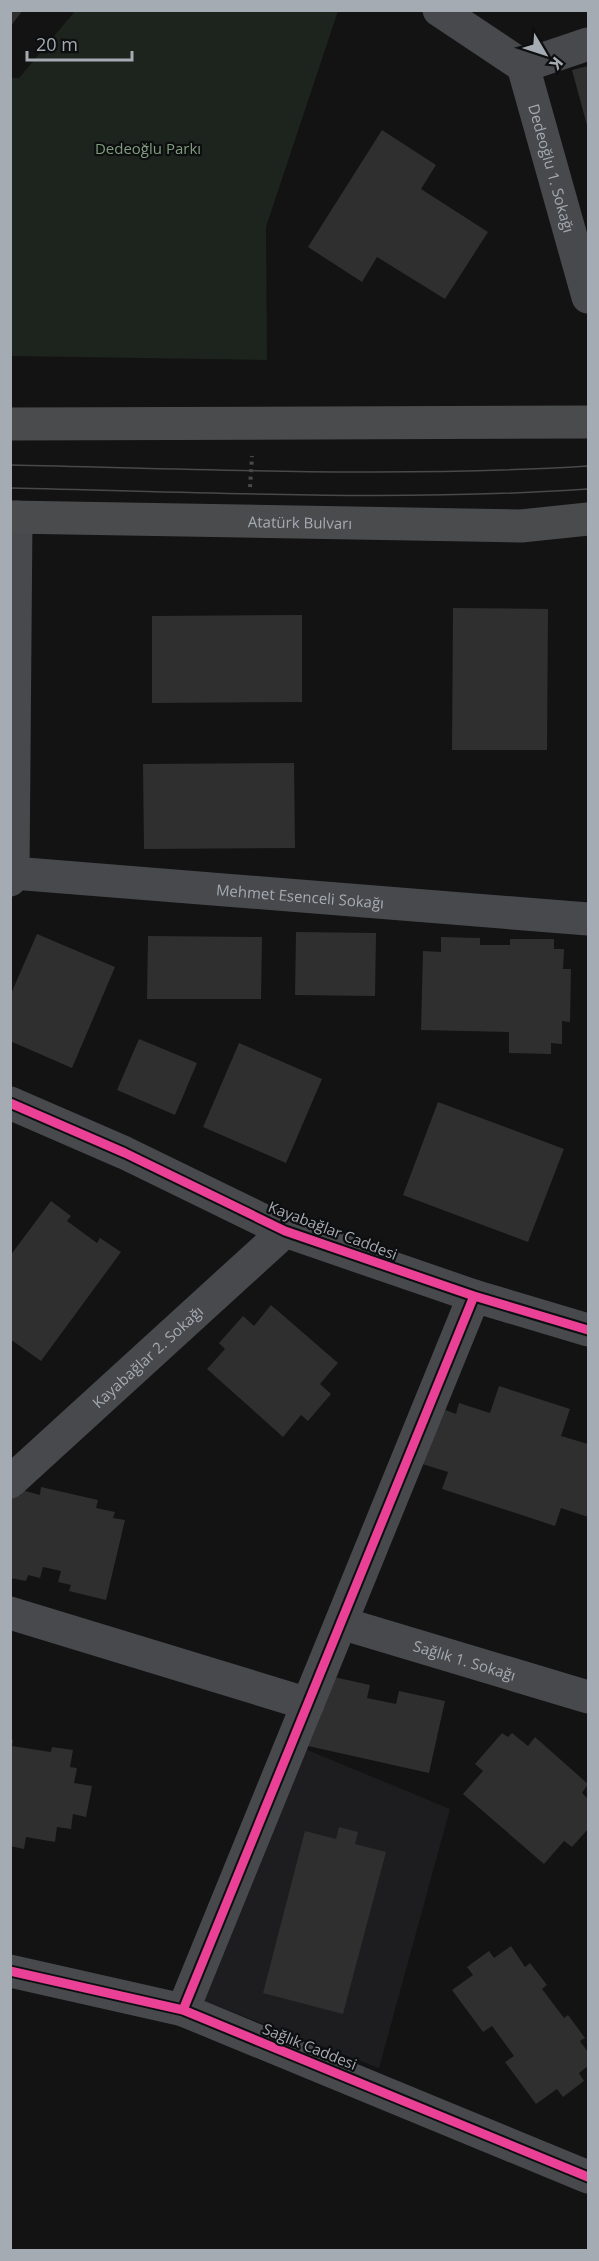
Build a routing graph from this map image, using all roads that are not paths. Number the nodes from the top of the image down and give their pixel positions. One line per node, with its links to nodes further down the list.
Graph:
1 (439, 10): 3 (street)
2 (588, 44): 3 (street)
3 (523, 66): 4 (street, Dedeoğlu 1. Sokağı)
4 (588, 297)
5 (588, 422): 6 (main road)
6 (10, 424)
7 (13, 517): 8 (main road, Atatürk Bulvarı); 9 (street)
8 (588, 519)
9 (12, 876): 10 (street, Mehmet Esenceli Sokağı)
10 (588, 919)
11 (10, 1103): 12 (street, Kayabağlar Caddesi)
12 (285, 1231): 13 (street, Kayabağlar Caddesi); 15 (street, Kayabağlar 2. Sokağı)
13 (474, 1296): 14 (street, Kayabağlar Caddesi); 17 (street)
14 (588, 1330)
15 (10, 1482)
16 (10, 1613): 19 (street)
17 (341, 1623): 18 (street, Sağlık 1. Sokağı); 19 (street)
18 (588, 1697)
19 (308, 1704): 21 (street)
20 (10, 1971): 21 (street, Sağlık Caddesi)
21 (183, 2010): 22 (street, Sağlık Caddesi)
22 (588, 2177)

